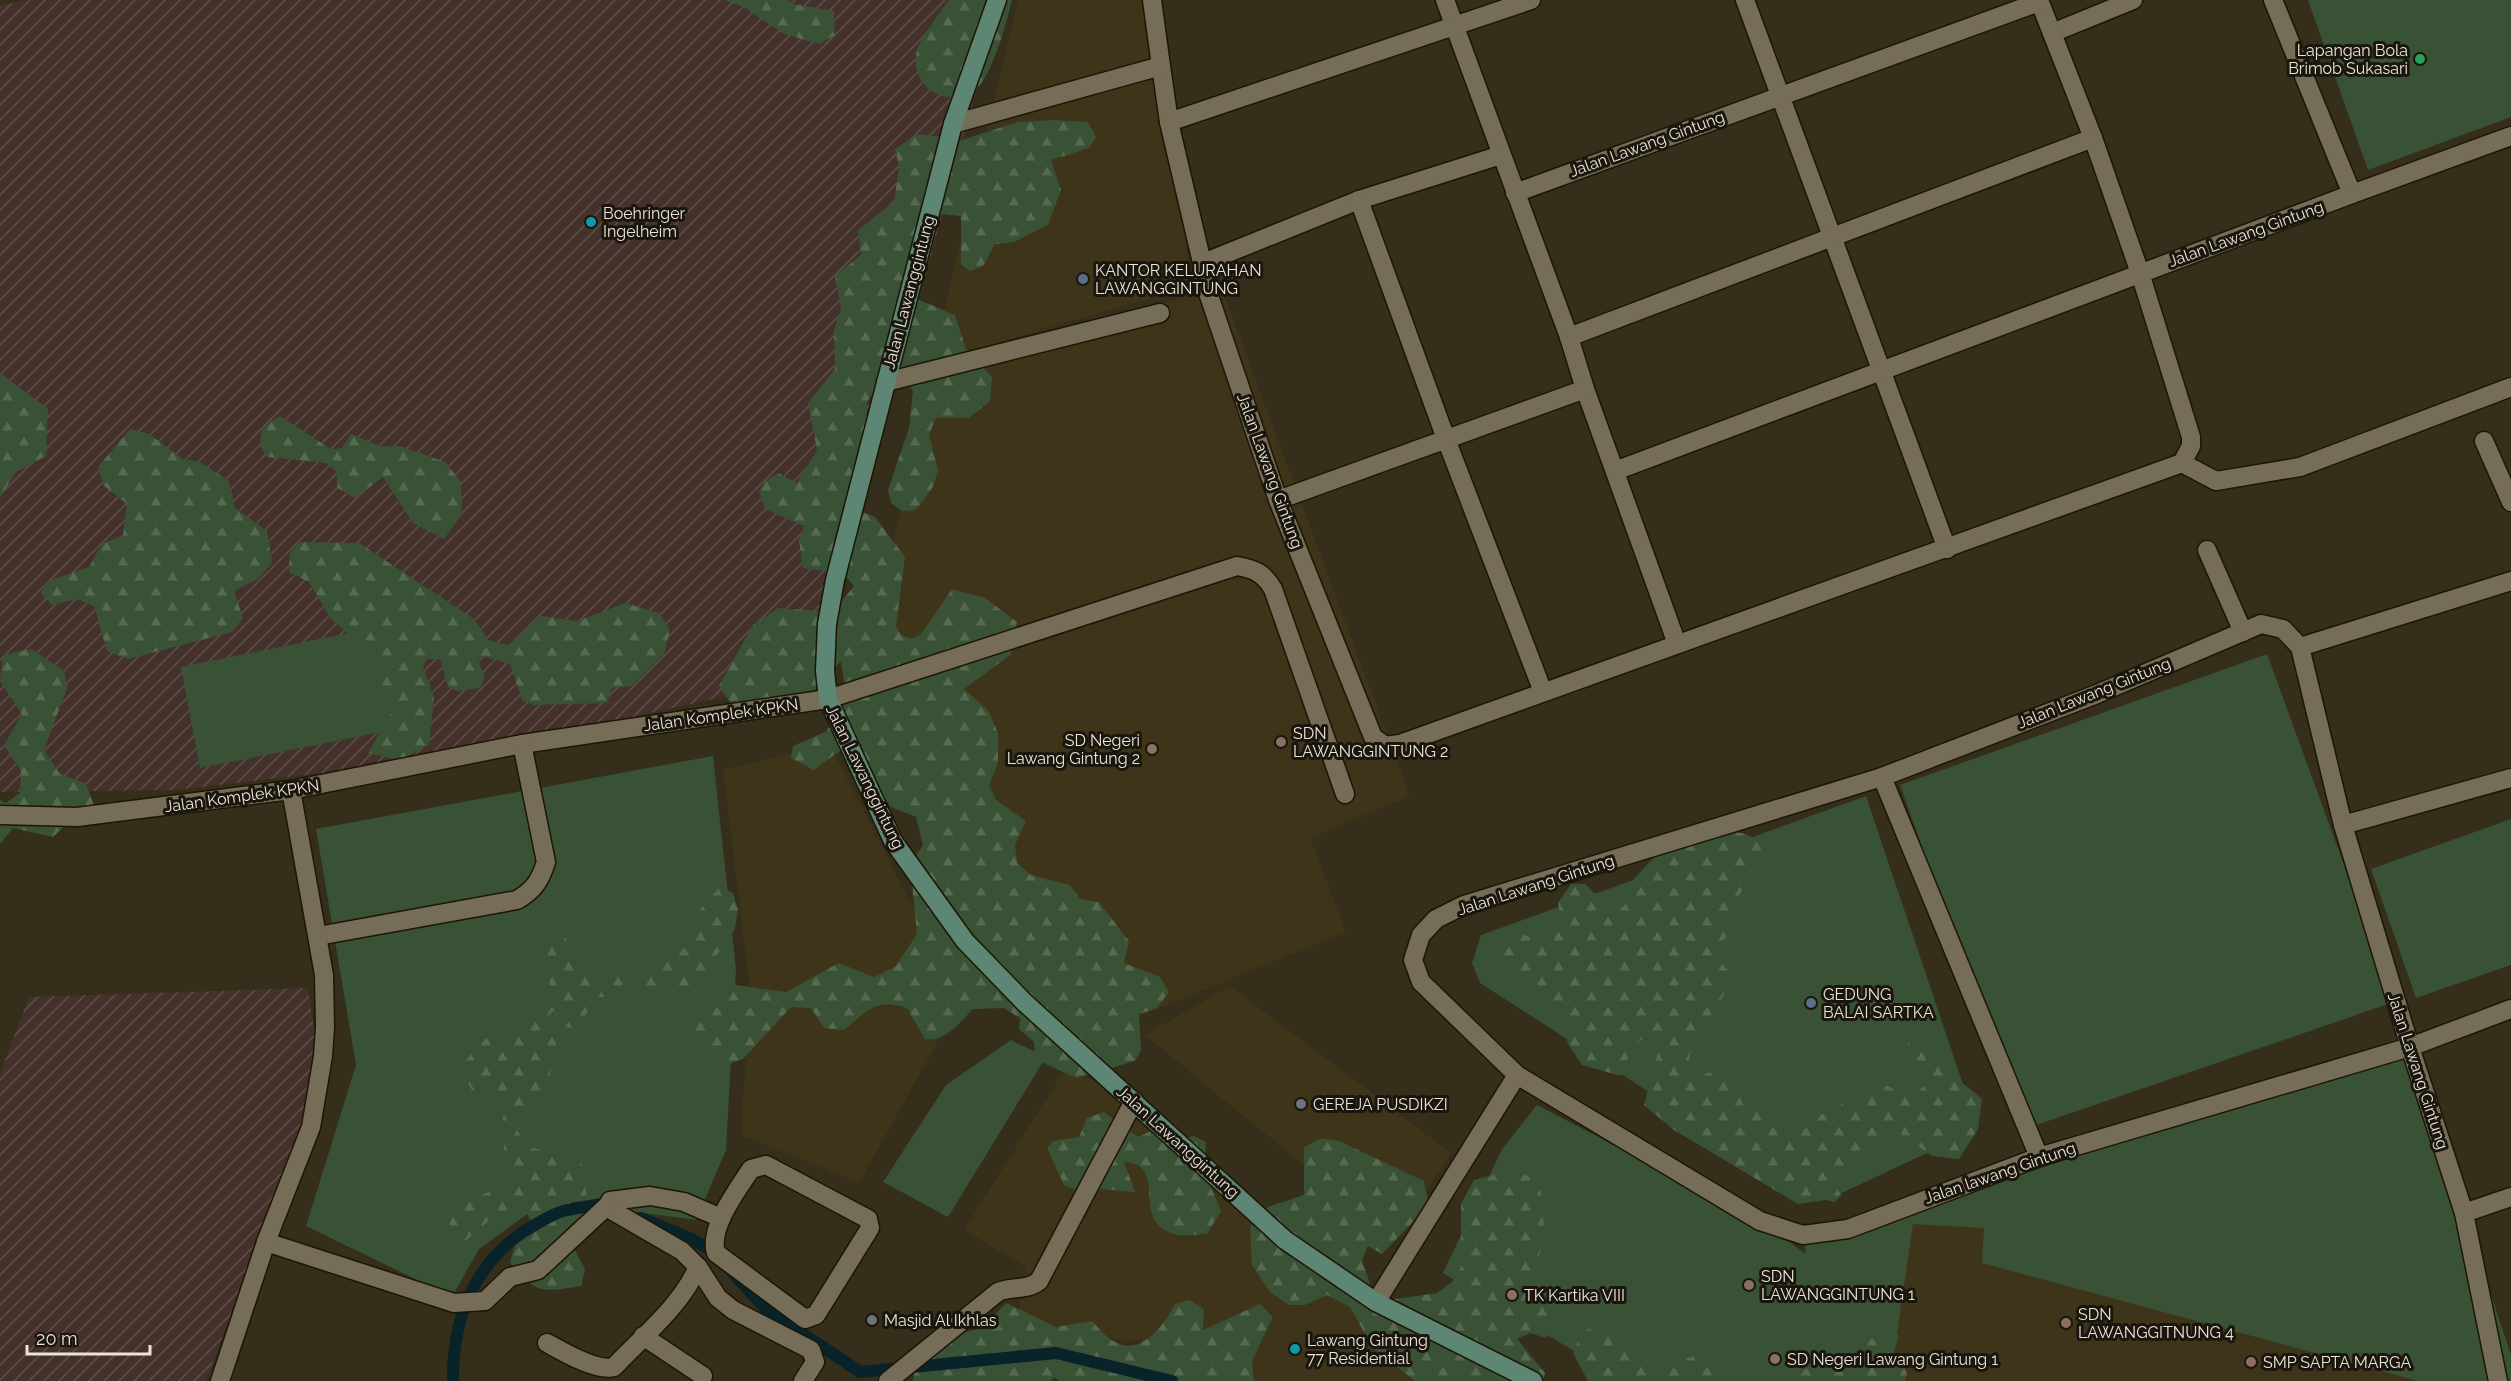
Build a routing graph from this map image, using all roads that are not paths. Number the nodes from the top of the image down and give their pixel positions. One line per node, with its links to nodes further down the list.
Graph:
1 (997, 0): 14 (main road, Jalan Lawanggintung)
2 (1152, 0): 11 (street, Jalan Lawang Gintung)
3 (1445, 0): 9 (street)
4 (1531, 0): 9 (street)
5 (1745, 0): 12 (street)
6 (2133, 0): 10 (street)
7 (2273, 0): 19 (street)
8 (2039, 1): 10 (street, Jalan Lawang Gintung); 12 (street, Jalan Lawang Gintung)
9 (1454, 25): 13 (street); 17 (street)
10 (2052, 33): 16 (street, Jalan Lawang Gintung)
11 (1161, 66): 13 (street, Jalan Lawang Gintung); 14 (street)
12 (1780, 96): 18 (street, Jalan Lawang Gintung); 21 (street)
13 (1169, 122): 22 (street, Jalan Lawang Gintung)
14 (953, 124): 27 (main road, Jalan Lawanggintung)
15 (2511, 136): 19 (street, Jalan Lawang Gintung)
16 (2093, 138): 21 (street); 23 (street, Jalan Lawang Gintung)
17 (1501, 155): 18 (street); 20 (street)
18 (1515, 193): 25 (street)
19 (2352, 195): 23 (street, Jalan Lawang Gintung)
20 (1359, 200): 22 (street); 30 (street)
21 (1832, 237): 25 (street); 26 (street)
22 (1203, 267): 34 (street, Jalan Lawang Gintung)
23 (2140, 273): 26 (street, Jalan Lawang Gintung); 32 (street, Jalan Lawang Gintung)
24 (1160, 314): 27 (street)
25 (1569, 337): 29 (street)
26 (1881, 370): 33 (street, Jalan Lawang Gintung); 36 (street)
27 (886, 382): 43 (main road, Jalan Lawanggintung)
28 (2511, 387): 32 (street)
29 (1585, 389): 30 (street); 33 (street)
30 (1446, 439): 34 (street); 42 (street)
31 (2484, 441): 35 (street)
32 (2182, 463): 36 (street, Jalan Lawang Gintung)
33 (1615, 471): 40 (street)
34 (1278, 500): 42 (street, Jalan Lawang Gintung)
35 (2511, 502)
36 (1947, 549): 40 (street, Jalan Lawang Gintung)
37 (2207, 550): 39 (street)
38 (2511, 581): 41 (street)
39 (2243, 632): 41 (street, Jalan Lawang Gintung); 45 (street, Jalan Lawang Gintung)
40 (1677, 644): 42 (street, Jalan Lawang Gintung)
41 (2300, 647): 50 (street, Jalan Lawang Gintung)
42 (1543, 692)
43 (828, 699): 44 (street, Jalan Komplek KPKN); 48 (street, Jalan Komplek KPKN); 55 (main road, Jalan Lawanggintung)
44 (522, 744): 47 (street, Jalan Komplek KPKN); 51 (street)
45 (1882, 777): 54 (street, Jalan Lawang Gintung); 56 (street, Jalan Lawang Gintung)
46 (2511, 778): 50 (street)
47 (291, 790): 49 (street, Jalan Komplek KPKN); 51 (street)
48 (1345, 794)
49 (0, 815)
50 (2343, 825): 53 (street, Jalan Lawang Gintung)
51 (318, 936): 61 (street)
52 (2511, 1009): 53 (street, Jalan lawang Gintung)
53 (2410, 1047): 56 (street, Jalan lawang Gintung); 59 (street, Jalan Lawang Gintung)
54 (1517, 1075): 56 (street, Jalan lawang Gintung); 63 (street)
55 (1134, 1101): 63 (main road, Jalan Lawanggintung); 69 (street)
56 (2039, 1157)
57 (2511, 1197): 59 (street)
58 (608, 1204): 60 (street); 61 (street); 62 (street)
59 (2464, 1213): 71 (street, Jalan Lawang Gintung)
60 (721, 1218): 60 (street)
61 (266, 1242): 67 (street)
62 (698, 1267): 64 (street); 68 (street)
63 (1376, 1302): 70 (main road, Jalan Lawanggintung)
64 (643, 1336): 65 (street); 66 (street)
65 (547, 1343)
66 (701, 1379)
67 (220, 1381)
68 (803, 1381)
69 (888, 1381)
70 (1533, 1381)
71 (2498, 1381)

